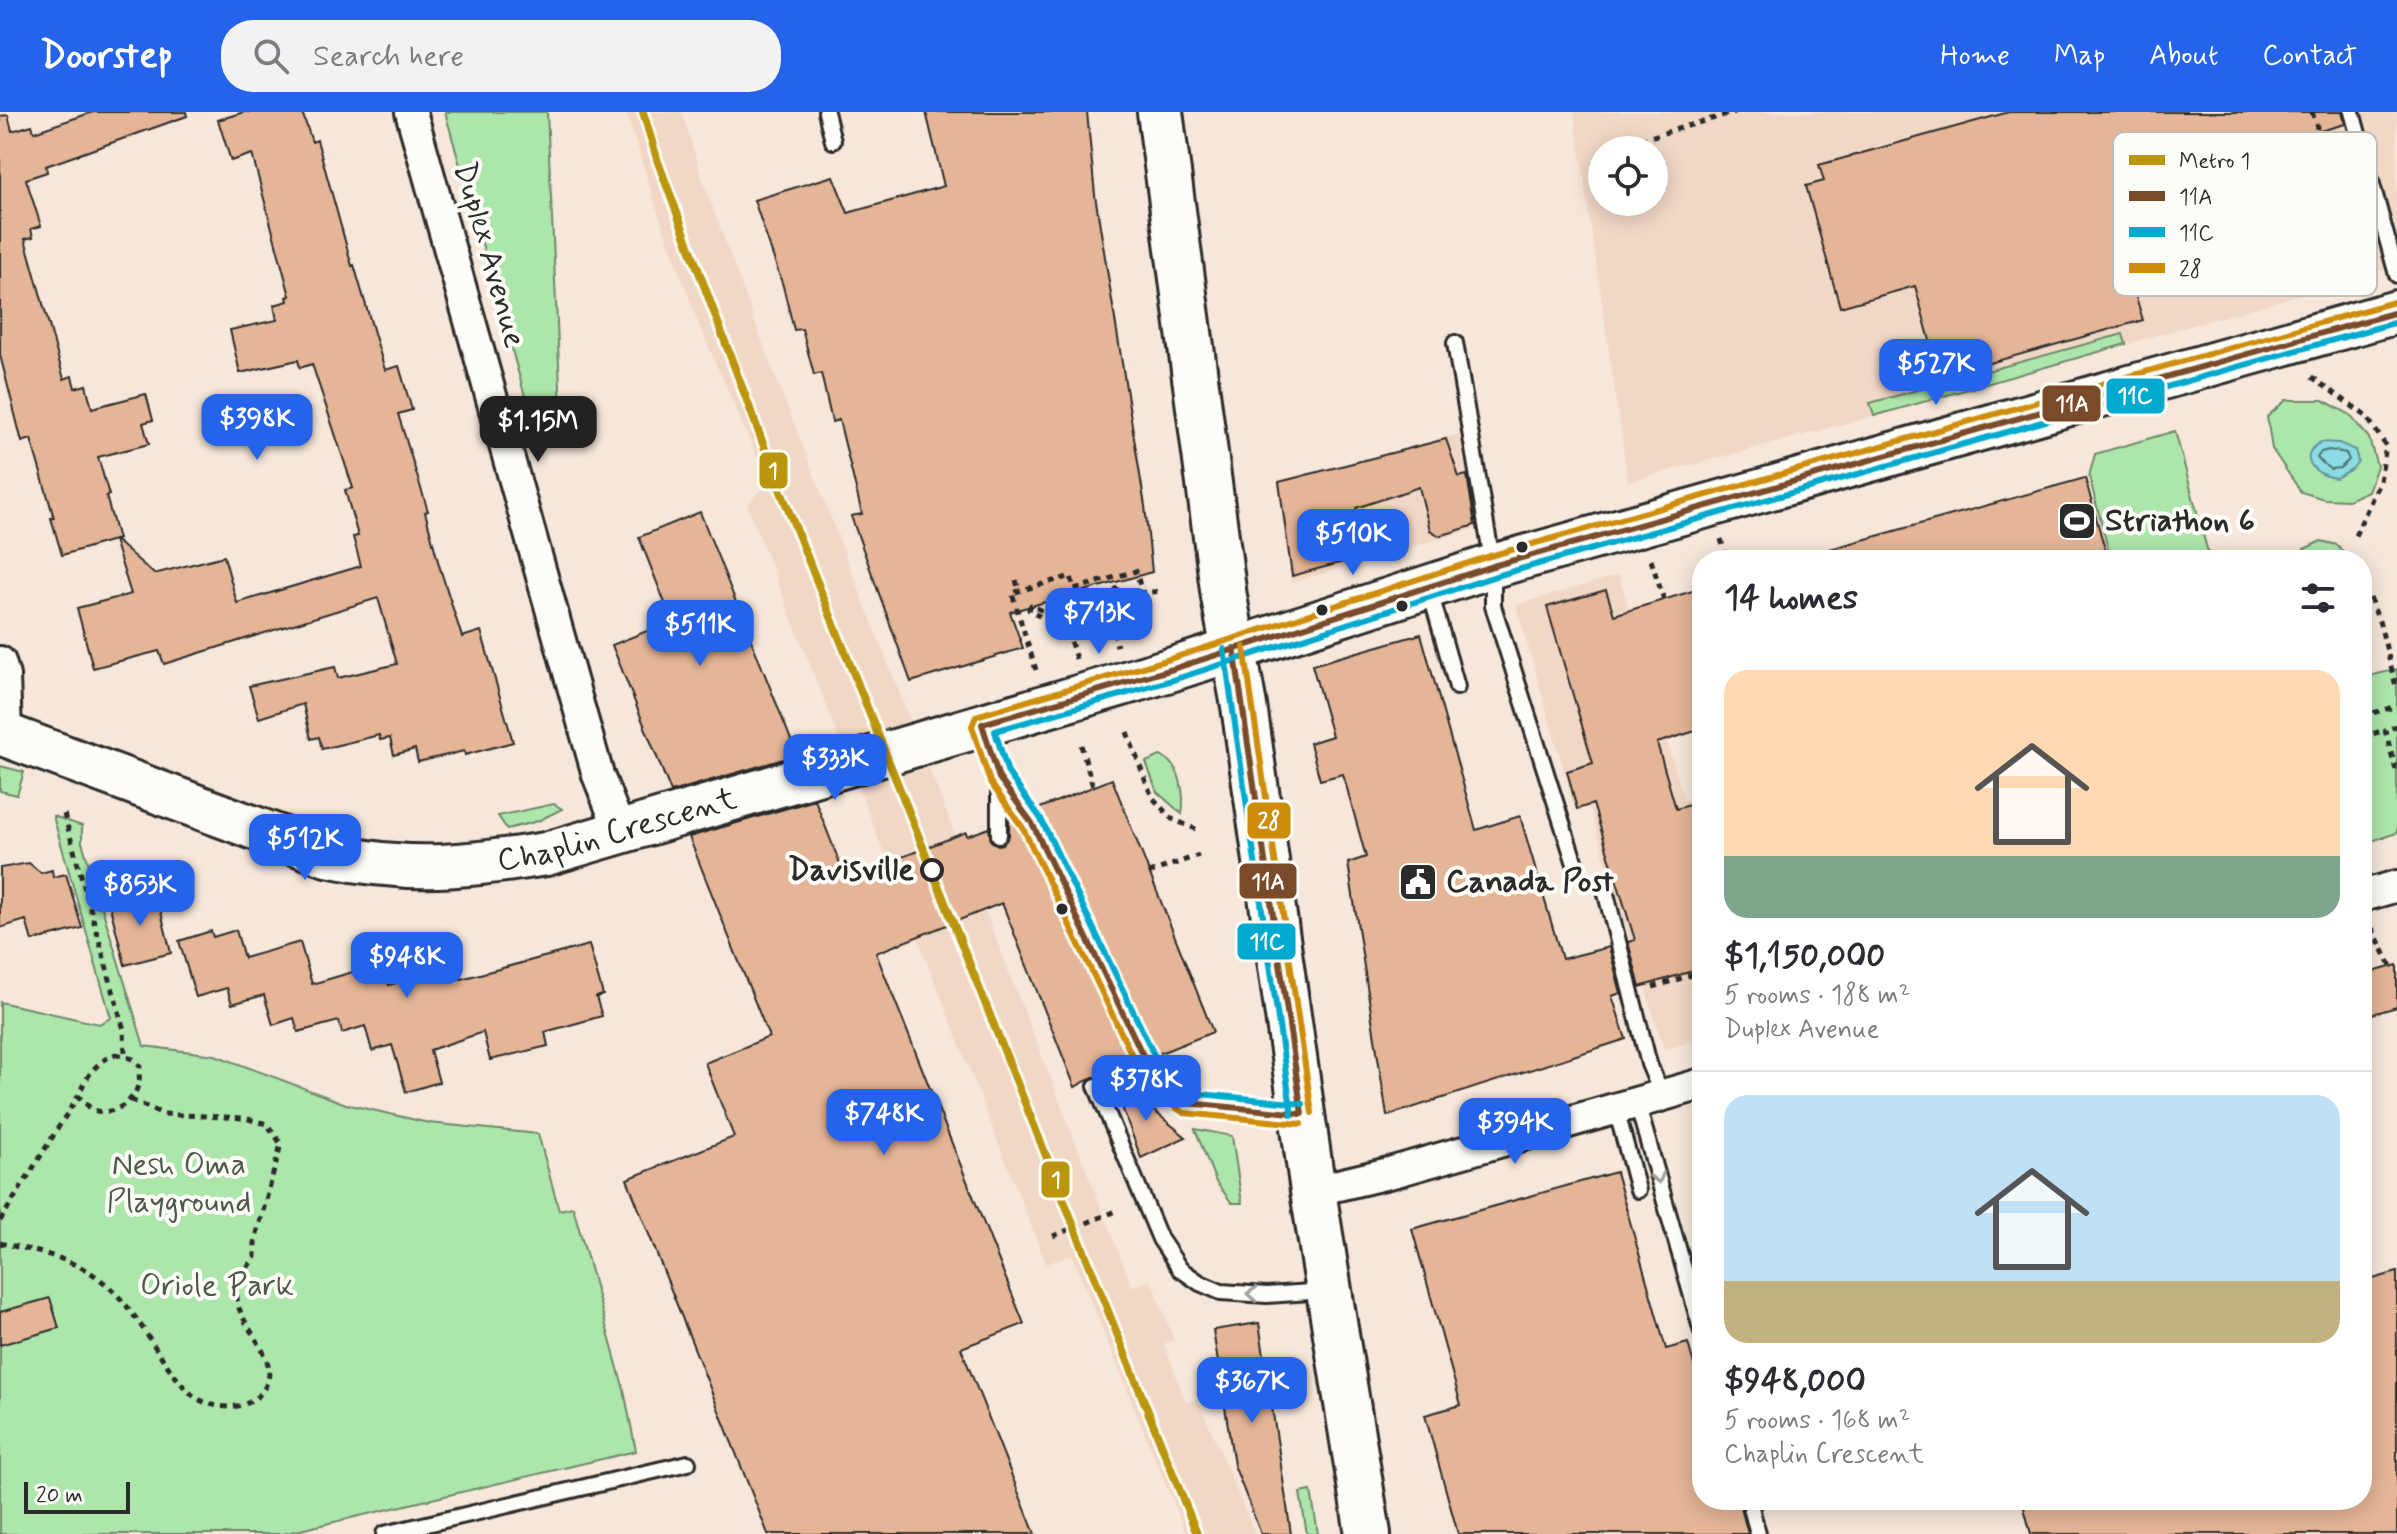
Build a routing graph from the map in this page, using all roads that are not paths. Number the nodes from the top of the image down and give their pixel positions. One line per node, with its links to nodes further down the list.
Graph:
1 (411, 112): 20 (street, Duplex Avenue)
2 (826, 112): 6 (lane)
3 (1160, 112): 13 (main road)
4 (2352, 112): 5 (lane)
5 (2358, 132)
6 (833, 141)
7 (2377, 203): 8 (lane)
8 (2397, 275)
9 (2397, 312): 11 (street, Chaplin Crescent)
10 (1455, 343): 11 (lane)
11 (1493, 566): 12 (street, Chaplin Crescent); 22 (lane)
12 (1429, 588): 13 (street, Chaplin Crescent); 15 (lane)
13 (1234, 648): 16 (street, Chaplin Crescent); 30 (main road)
14 (0, 662): 17 (street)
15 (1457, 687)
16 (982, 724): 18 (lane); 20 (street, Chaplin Crescent)
17 (3, 733): 20 (street, Chaplin Crescent)
18 (999, 778): 19 (lane); 21 (lane)
19 (1032, 823)
20 (620, 831)
21 (999, 835)
22 (1576, 867)
23 (1603, 882): 29 (lane)
24 (2397, 886): 25 (street)
25 (2372, 905)
26 (1147, 1064): 30 (lane)
27 (1096, 1086): 33 (lane, one-way to 27)
28 (1692, 1087): 29 (street)
29 (1638, 1102): 31 (lane); 32 (street); 34 (lane, one-way to 34)
30 (1302, 1114): 32 (main road)
31 (1638, 1190)
32 (1313, 1191): 33 (main road)
33 (1330, 1290): 38 (main road)
34 (1692, 1296)
35 (688, 1463): 37 (lane)
36 (1752, 1510): 39 (lane)
37 (384, 1534)
38 (1368, 1534)
39 (1758, 1534)

